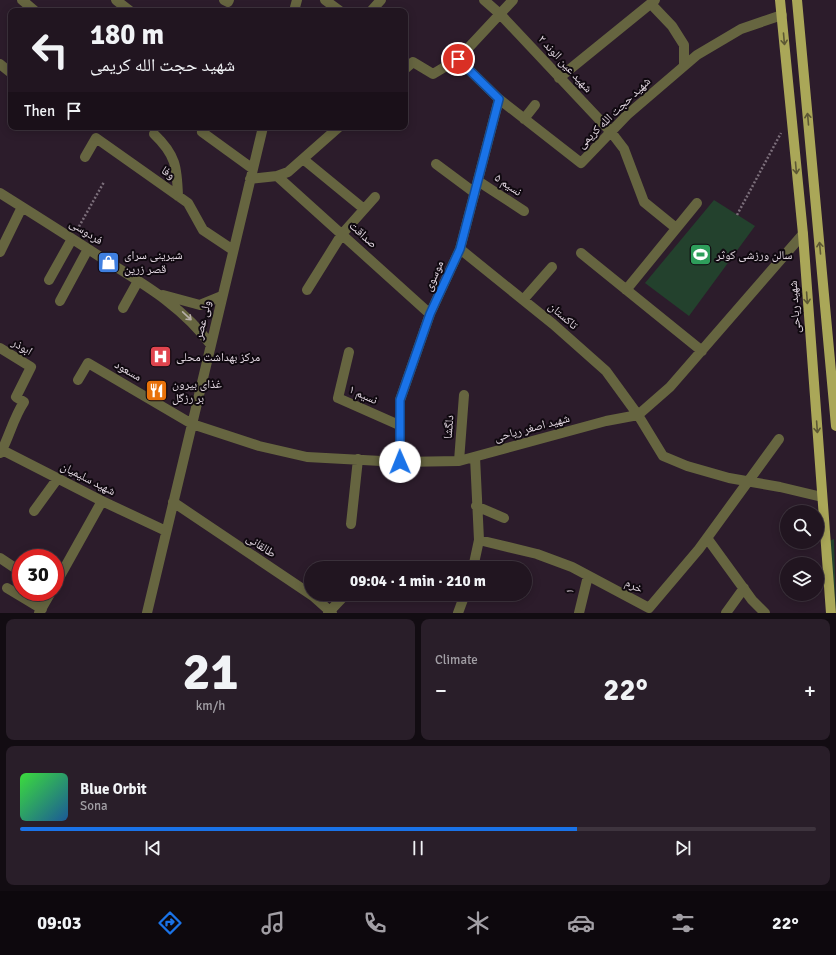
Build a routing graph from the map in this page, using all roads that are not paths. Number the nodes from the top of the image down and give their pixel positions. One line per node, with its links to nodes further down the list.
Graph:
1 (22, 0): 12 (street)
2 (116, 0): 13 (street)
3 (224, 0): 4 (street)
4 (229, 0)
5 (325, 0): 14 (street)
6 (381, 0): 15 (street)
7 (484, 0): 16 (street, شهید عین الوند ۲)
8 (513, 0): 16 (street)
9 (780, 0): 17 (main road, شهید ریاحی)
10 (797, 0): 76 (main road, one-way to 10)
11 (653, 2): 21 (street); 23 (street)
12 (31, 8)
13 (126, 8)
14 (336, 8)
15 (374, 8)
16 (500, 14): 19 (street); 23 (street, شهید عین الوند ۲)
17 (782, 15): 21 (street, شهید حجت الله کریمی); 49 (main road, شهید ریاحی, one-way to 49)
18 (409, 59): 19 (street)
19 (458, 59): 24 (street, شهید حجت الله کریمی)
20 (0, 64): 22 (street)
21 (684, 66): 30 (street, شهید حجت الله کریمی)
22 (8, 71)
23 (560, 78): 30 (street, شهید عین الوند ۲)
24 (499, 99): 26 (street, شهید حجت الله کریمی); 38 (street, موسوی)
25 (535, 105): 26 (street)
26 (524, 119): 30 (street, شهید حجت الله کریمی)
27 (203, 130): 35 (street)
28 (262, 130): 35 (street, ولی عصر)
29 (337, 130): 33 (street)
30 (610, 132): 47 (street, شهید عین الوند ۲)
31 (154, 134): 41 (street)
32 (85, 157): 41 (street, وفا)
33 (303, 159): 36 (street); 45 (street)
34 (436, 164): 40 (street)
35 (253, 168): 37 (street, ولی عصر)
36 (277, 176): 37 (street); 48 (street, صداقت)
37 (250, 179): 53 (street, ولی عصر)
38 (478, 181): 40 (street, موسوی); 46 (street, نسیم ۵)
39 (0, 193): 44 (street, فردوسی)
40 (475, 193): 52 (street, موسوی)
41 (178, 196): 53 (street, وفا)
42 (375, 197): 45 (street)
43 (697, 203): 47 (street)
44 (22, 207): 50 (street, فردوسی); 54 (street)
45 (364, 209): 48 (street)
46 (524, 211)
47 (676, 228): 60 (street)
48 (342, 234): 59 (street); 66 (street, صداقت)
49 (803, 234): 69 (street); 85 (main road, شهید ریاحی, one-way to 85)
50 (72, 239): 51 (street, فردوسی); 57 (street)
51 (88, 249): 58 (street, فردوسی); 64 (street)
52 (460, 249): 63 (street, تاکستان); 66 (street, موسوی)
53 (233, 250): 62 (street, ولی عصر)
54 (0, 252)
55 (581, 253): 60 (street)
56 (552, 267): 63 (street)
57 (49, 280)
58 (138, 281): 61 (street, فردوسی); 65 (street)
59 (307, 290)
60 (626, 290): 69 (street)
61 (158, 294): 62 (street, فردوسی); 67 (street, فردوسی, one-way to 67)
62 (222, 296): 67 (street, ولی عصر)
63 (523, 300): 73 (street, تاکستان)
64 (60, 301)
65 (123, 308)
66 (430, 314): 75 (street, موسوی)
67 (211, 344): 74 (street, ولی عصر)
68 (0, 348): 78 (street, ابوذر)
69 (702, 351): 73 (street)
70 (349, 352): 75 (street, نسیم ۱)
71 (78, 380): 74 (street, مسعود)
72 (464, 395): 81 (street, دلگشا)
73 (638, 415): 79 (street, شهید اصغر ریاحی); 84 (street, تاکستان)
74 (192, 424): 80 (street, شهید اصغر ریاحی); 87 (street, ولی عصر)
75 (399, 425): 82 (street, موسوی)
76 (836, 426)
77 (779, 439): 84 (street, خرم)
78 (1, 451): 83 (street, شهید سلیمیان)
79 (475, 457): 81 (street, شهید اصغر ریاحی); 88 (street)
80 (358, 459): 82 (street, شهید اصغر ریاحی); 91 (street)
81 (459, 461): 82 (street, شهید اصغر ریاحی)
82 (400, 462)
83 (58, 478): 86 (street, شهید سلیمیان); 89 (street)
84 (750, 481): 85 (street, تاکستان); 93 (street, خرم)
85 (822, 497): 112 (main road, شهید ریاحی)
86 (102, 501): 92 (street, شهید سلیمیان); 98 (street)
87 (173, 502): 92 (street, ولی عصر); 106 (street, طالقانی)
88 (476, 506): 90 (street); 94 (street)
89 (34, 511)
90 (504, 518)
91 (351, 524)
92 (166, 531): 107 (street, ولی عصر)
93 (708, 538): 99 (street, خرم); 101 (street)
94 (479, 540): 96 (street); 99 (street, خرم)
95 (0, 558): 97 (street)
96 (474, 561)
97 (12, 566)
98 (64, 569)
99 (588, 576): 109 (street, ۱)
100 (7, 588): 105 (street)
101 (744, 588): 110 (street); 111 (street)
102 (46, 601): 105 (street)
103 (340, 601): 106 (street)
104 (462, 601): 108 (street)
105 (40, 611)
106 (330, 612)
107 (147, 613)
108 (458, 613)
109 (579, 613)
110 (726, 613)
111 (765, 613)
112 (831, 613)

